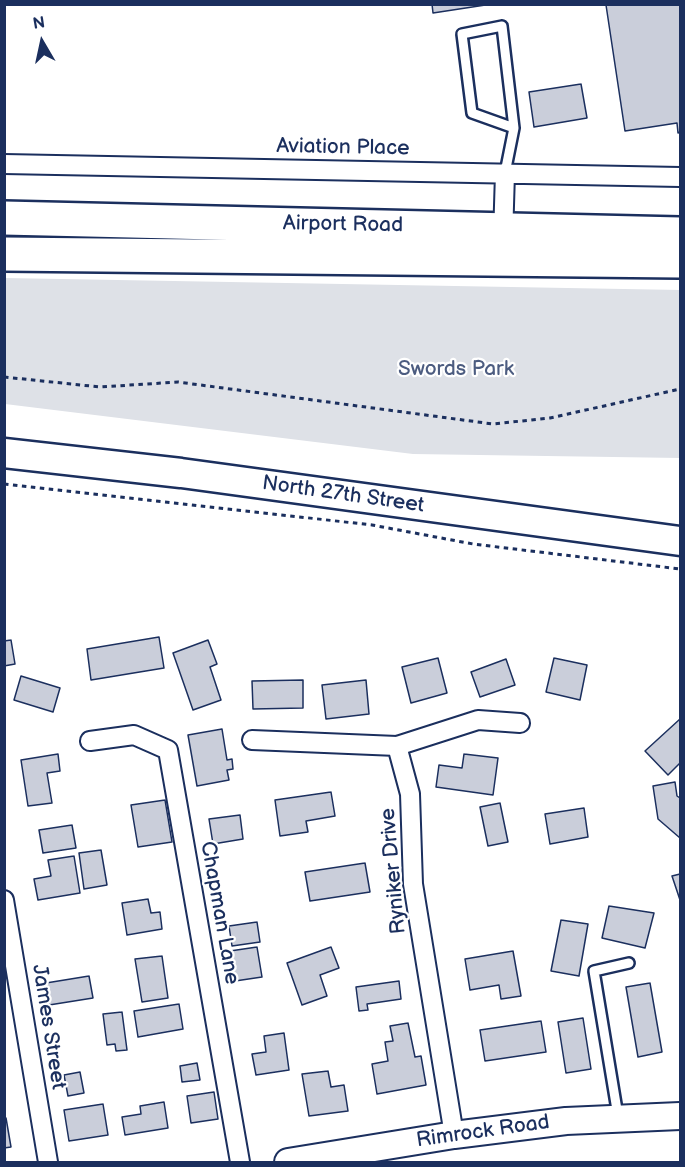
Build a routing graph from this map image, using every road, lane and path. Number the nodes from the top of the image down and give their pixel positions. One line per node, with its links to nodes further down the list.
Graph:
1 (514, 128): 1 (lane); 3 (lane)
2 (4, 164): 3 (street, Aviation Place)
3 (505, 173): 4 (street, Aviation Place); 6 (street)
4 (681, 177)
5 (4, 218): 6 (highway, Airport Road)
6 (504, 228): 7 (highway, Airport Road); 9 (street)
7 (681, 234)
8 (4, 254): 9 (highway, Airport Road)
9 (502, 261): 10 (highway, Airport Road)
10 (681, 261)
11 (4, 377): 12 (path)
12 (681, 388)
13 (4, 453): 15 (main road, North 27th Street)
14 (4, 484): 16 (path)
15 (681, 542)
16 (681, 569)
17 (520, 723): 20 (street)
18 (252, 740): 20 (street)
19 (90, 741): 27 (street, Chapman Lane)
20 (397, 746): 25 (street, Ryniker Drive)
21 (4, 900): 26 (street, James Street)
22 (629, 963): 24 (lane)
23 (681, 1116): 24 (main road, Rimrock Road)
24 (618, 1119): 25 (main road, Rimrock Road)
25 (454, 1136): 28 (main road, Rimrock Road)
26 (48, 1162)
27 (240, 1162)
28 (288, 1162)

